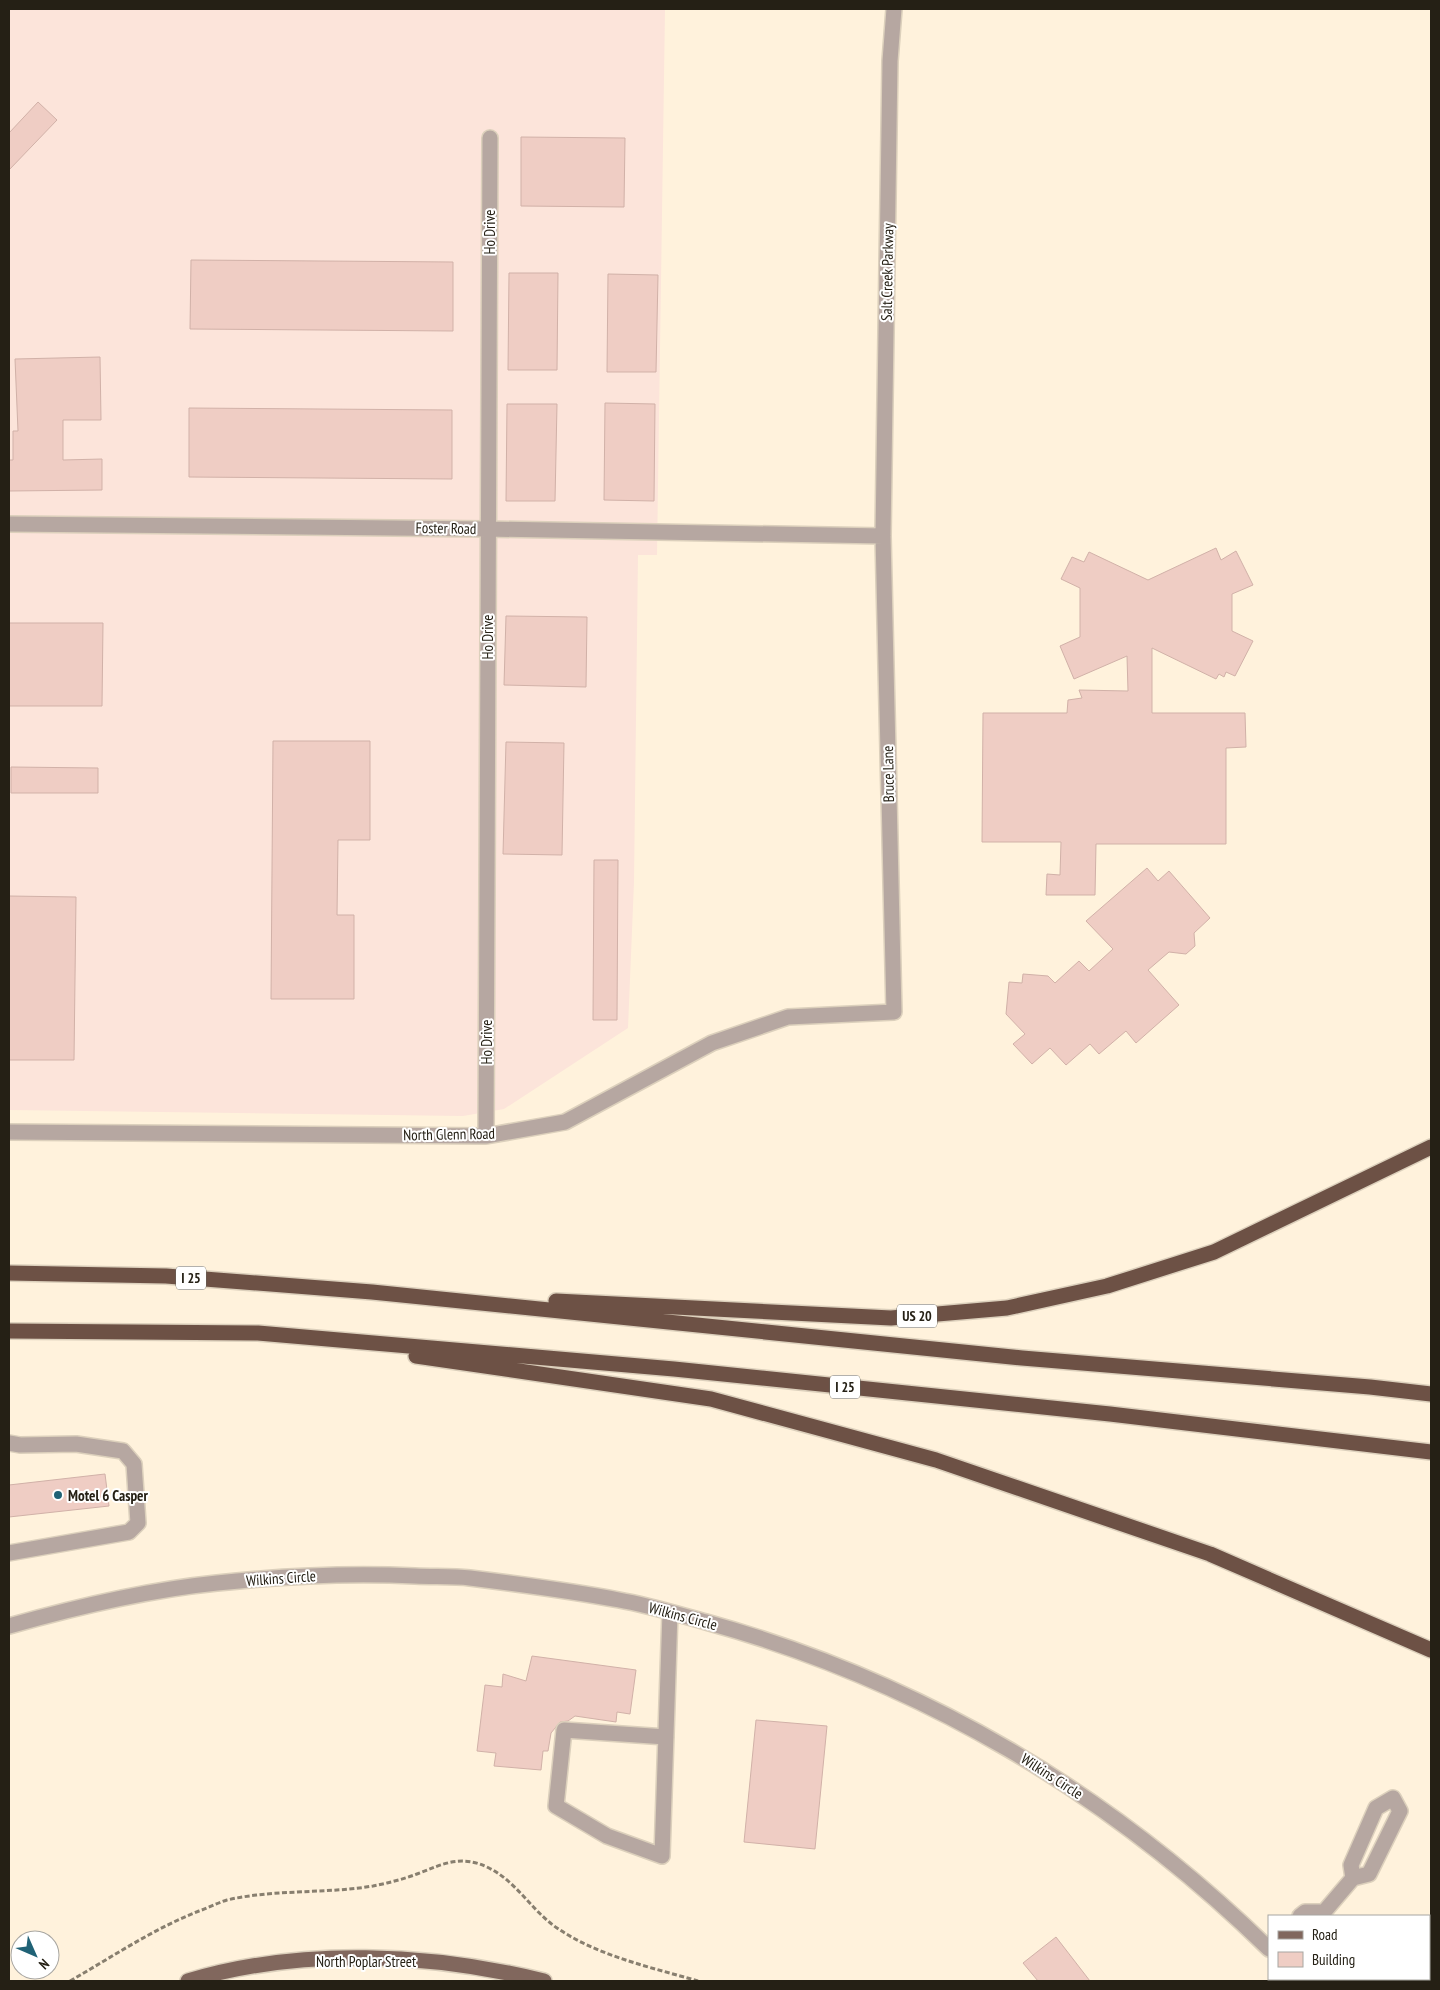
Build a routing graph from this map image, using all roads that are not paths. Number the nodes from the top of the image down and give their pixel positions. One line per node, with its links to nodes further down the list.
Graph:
1 (894, 9): 5 (street, Salt Creek Parkway)
2 (490, 138): 4 (street, Ho Drive)
3 (9, 524): 4 (street, Foster Road)
4 (487, 529): 5 (street, Foster Road); 8 (street, Ho Drive)
5 (883, 536): 6 (street, Bruce Lane)
6 (894, 1012): 8 (street, North Glenn Road)
7 (9, 1132): 8 (street, North Glenn Road)
8 (486, 1136)
9 (1431, 1147): 11 (highway, US 20)
10 (9, 1273): 11 (highway, I 25)
11 (372, 1292): 14 (highway, I 25)
12 (9, 1331): 13 (highway, I 25)
13 (258, 1333): 16 (highway, I 25); 20 (highway)
14 (1431, 1394)
15 (9, 1443): 17 (street)
16 (1431, 1452)
17 (9, 1553)
18 (670, 1612): 19 (street, Wilkins Circle); 21 (street); 25 (street, Wilkins Circle)
19 (9, 1626)
20 (1431, 1650)
21 (666, 1737): 21 (street)
22 (1353, 1878): 22 (street); 23 (street)
23 (1323, 1914): 24 (street)
24 (1301, 1915)
25 (1268, 1946)
26 (188, 1981): 27 (main road, North Poplar Street)
27 (544, 1981)

